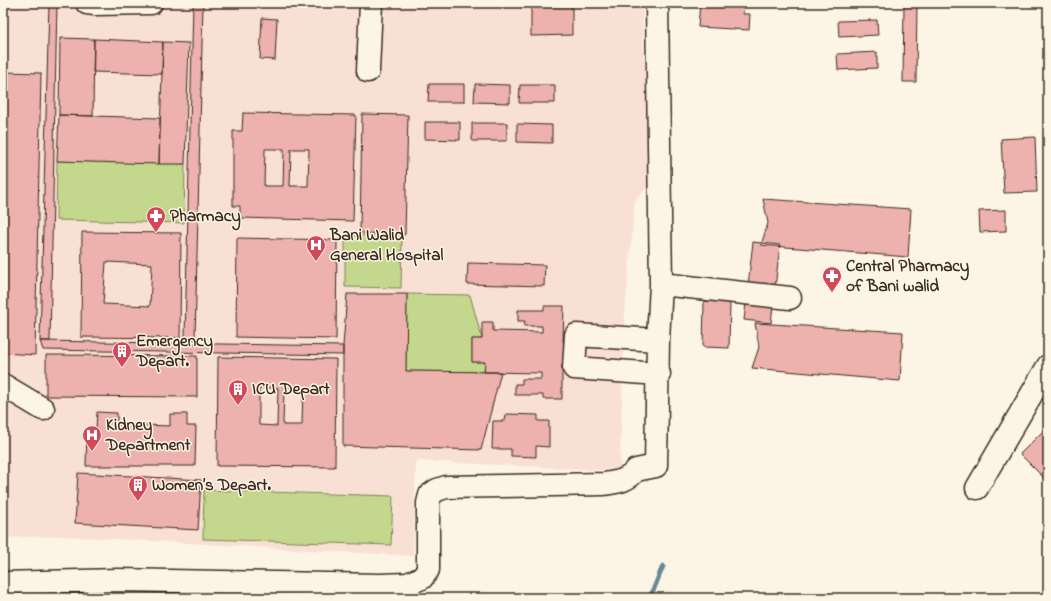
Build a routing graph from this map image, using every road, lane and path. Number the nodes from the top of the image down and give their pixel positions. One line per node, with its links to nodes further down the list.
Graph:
1 (87, 3): 2 (street)
2 (151, 3)
3 (371, 3): 5 (street)
4 (657, 3): 6 (street)
5 (368, 71)
6 (662, 284): 7 (street); 8 (street)
7 (790, 298)
8 (658, 340): 10 (street); 10 (street)
9 (1048, 366): 13 (street)
10 (659, 374): 14 (street)
11 (3, 385): 12 (street)
12 (43, 408)
13 (977, 488)
14 (3, 583)

